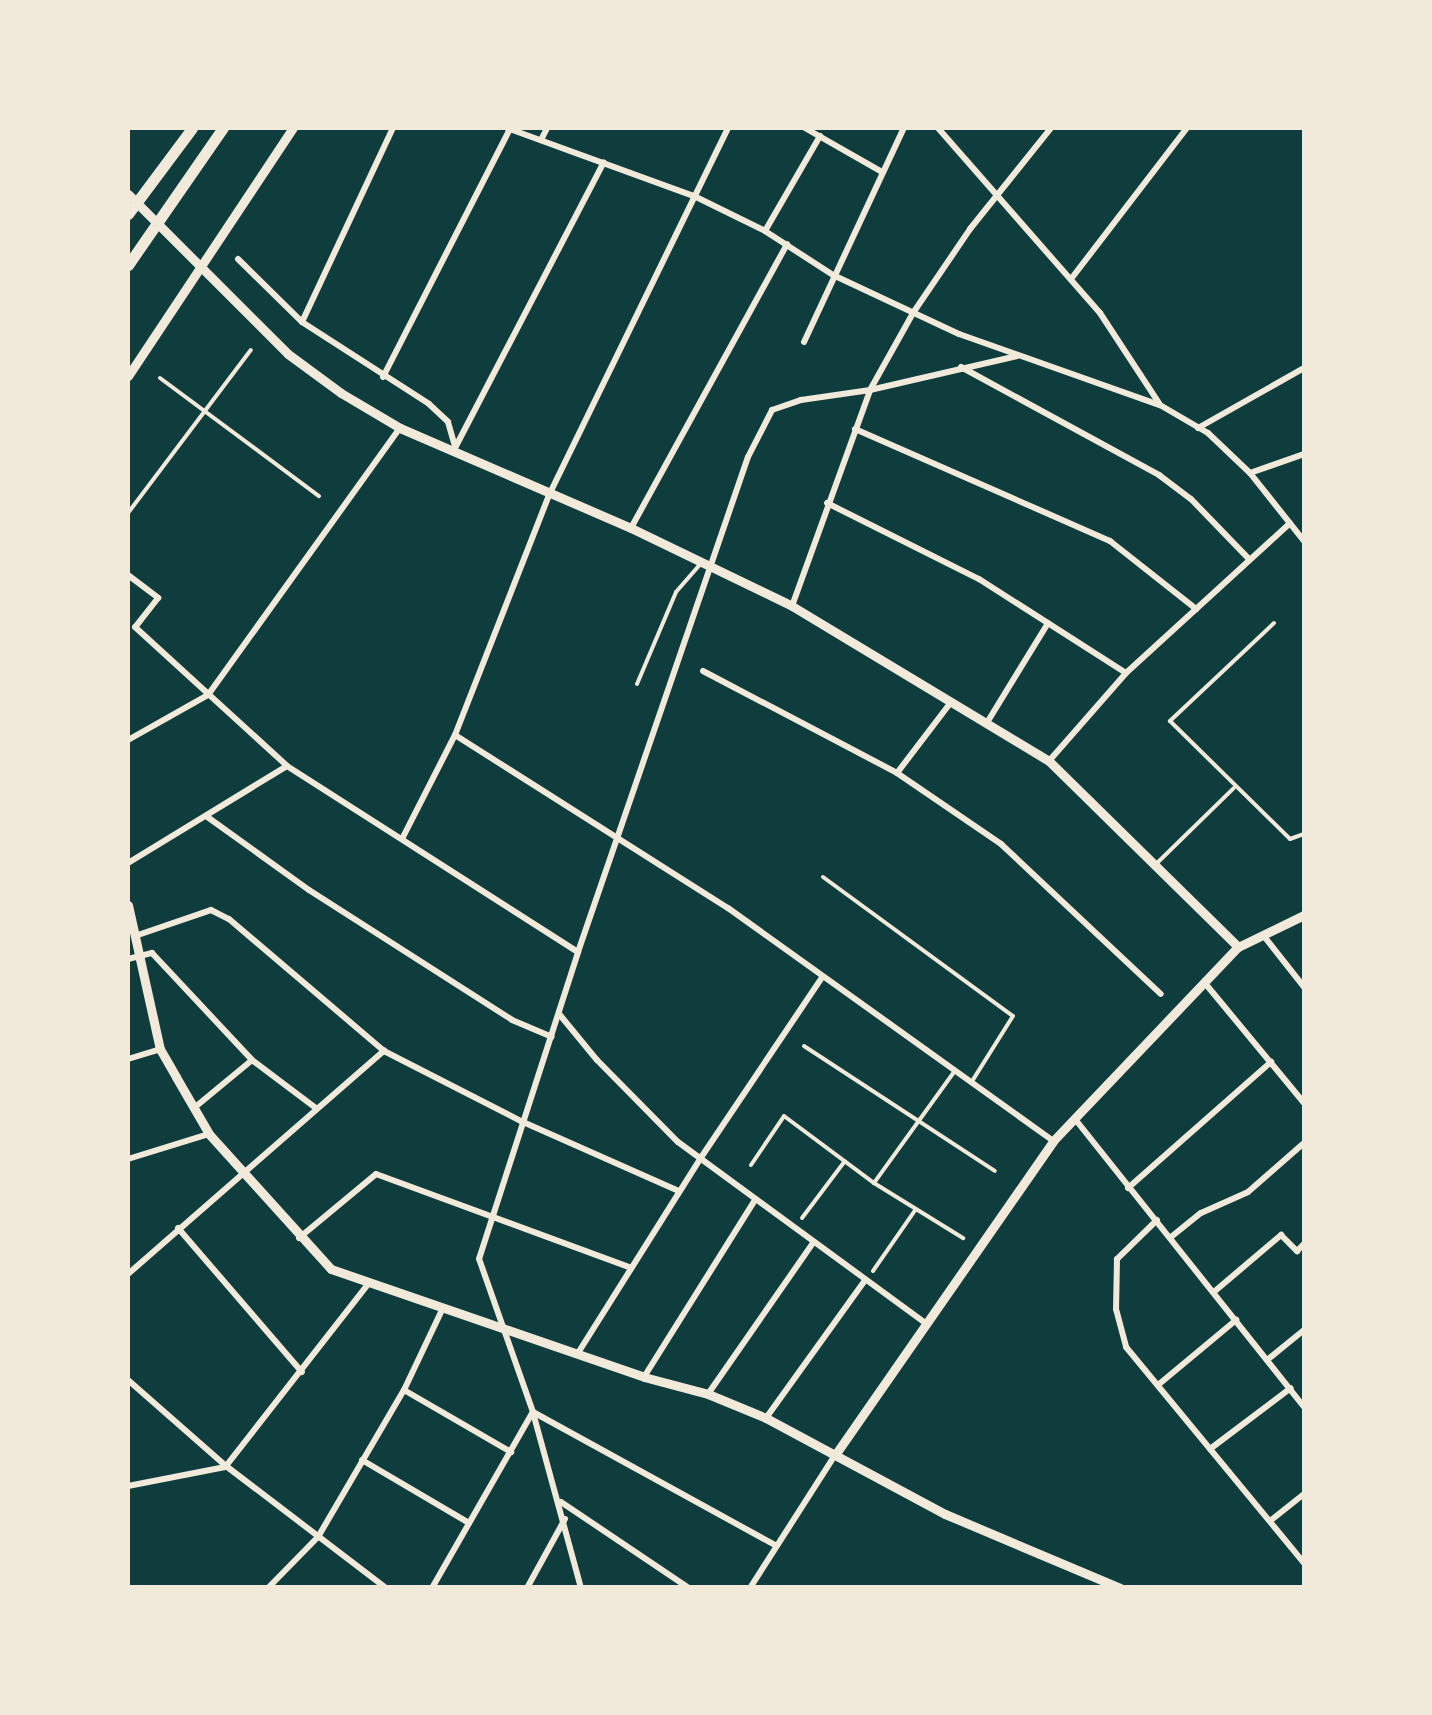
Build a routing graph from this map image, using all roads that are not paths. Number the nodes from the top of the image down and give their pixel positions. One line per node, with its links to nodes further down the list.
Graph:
1 (192, 128): 21 (highway)
2 (224, 128): 25 (highway)
3 (293, 128): 35 (street)
4 (394, 128): 29 (street)
5 (508, 128): 13 (street); 36 (street)
6 (547, 128): 15 (street)
7 (728, 128): 20 (street)
8 (805, 128): 14 (street)
9 (904, 128): 17 (street)
10 (940, 128): 19 (street)
11 (1051, 128): 19 (street)
12 (1187, 128): 27 (street)
13 (522, 130): 15 (street)
14 (820, 136): 17 (street); 22 (street)
15 (541, 140): 16 (street)
16 (604, 162): 20 (street); 44 (street)
17 (882, 172): 26 (street)
18 (128, 194): 41 (street)
19 (999, 194): 27 (street); 28 (street)
20 (694, 196): 22 (street); 47 (street)
21 (128, 214)
22 (765, 231): 23 (street)
23 (787, 244): 26 (street); 52 (street)
24 (238, 259): 29 (street)
25 (128, 265)
26 (833, 275): 28 (street); 30 (street)
27 (1071, 279): 39 (street)
28 (913, 313): 32 (street); 38 (street)
29 (302, 322): 36 (street)
30 (804, 342)
31 (251, 350): 40 (lane)
32 (1017, 356): 33 (street); 39 (street)
33 (962, 367): 38 (street); 54 (street)
34 (1304, 368): 42 (street)
35 (128, 376)
36 (384, 377): 44 (street)
37 (160, 378): 40 (lane)
38 (870, 390): 43 (street); 55 (street)
39 (1160, 405): 42 (street)
40 (206, 411): 48 (lane); 50 (lane)
41 (400, 428): 44 (street); 65 (street)
42 (1198, 428): 46 (street)
43 (855, 429): 49 (street); 58 (street)
44 (455, 448): 47 (street)
45 (1304, 454): 46 (street)
46 (1250, 473): 51 (street)
47 (550, 493): 52 (street); 68 (street)
48 (319, 496)
49 (827, 503): 57 (street); 59 (street)
50 (128, 513)
51 (1290, 523): 53 (street); 54 (street)
52 (631, 528): 55 (street)
53 (1304, 541)
54 (1249, 559): 58 (street)
55 (705, 565): 57 (street); 64 (lane); 76 (street)
56 (128, 575): 61 (street)
57 (792, 606): 66 (street)
58 (1196, 608): 63 (street)
59 (1048, 623): 63 (street); 67 (street)
60 (1274, 623): 73 (lane)
61 (131, 629): 65 (street)
62 (702, 671): 72 (street)
63 (1126, 674): 70 (street)
64 (637, 684)
65 (208, 695): 69 (street); 71 (street)
66 (952, 701): 67 (street); 72 (street)
67 (988, 721): 70 (street)
68 (456, 735): 76 (street); 77 (street)
69 (128, 740)
70 (1049, 761): 79 (street)
71 (288, 766): 74 (street); 77 (street)
72 (897, 773): 92 (street)
73 (1235, 787): 75 (lane); 79 (lane)
74 (206, 816): 78 (street); 94 (street)
75 (1304, 834)
76 (619, 837): 86 (street); 89 (street)
77 (404, 838): 86 (street)
78 (128, 863)
79 (1155, 865): 85 (street)
80 (822, 878): 102 (lane)
81 (128, 904): 84 (street)
82 (1304, 915): 83 (street)
83 (1263, 935): 85 (street); 91 (street)
84 (135, 936): 87 (street); 97 (street)
85 (1238, 947): 90 (street)
86 (578, 952): 93 (street)
87 (139, 955): 88 (street); 96 (street); 99 (street)
88 (128, 959)
89 (821, 979): 101 (street); 113 (street)
90 (1204, 982): 100 (street); 106 (street)
91 (1304, 987)
92 (1161, 994)
93 (559, 1014): 94 (street); 113 (street)
94 (552, 1037): 107 (street)
95 (804, 1046): 108 (lane)
96 (160, 1049): 98 (street); 104 (street)
97 (384, 1051): 105 (street); 107 (street)
98 (128, 1058)
99 (252, 1060): 104 (street); 105 (street)
100 (1271, 1062): 103 (street); 119 (street)
101 (954, 1072): 102 (street); 108 (lane)
102 (971, 1084): 110 (street)
103 (1304, 1103)
104 (194, 1108): 109 (street)
105 (316, 1108): 117 (street)
106 (1074, 1118): 110 (street); 119 (street)
107 (523, 1122): 120 (street); 123 (street)
108 (918, 1122): 116 (lane); 118 (lane)
109 (208, 1134): 112 (street); 117 (street)
110 (1053, 1141): 140 (street)
111 (1304, 1143): 127 (street)
112 (128, 1159)
113 (700, 1159): 120 (street); 121 (street)
114 (845, 1161): 115 (lane); 118 (lane); 124 (lane)
115 (751, 1165)
116 (995, 1170)
117 (242, 1172): 126 (street); 128 (street)
118 (874, 1183): 122 (lane)
119 (1128, 1188): 125 (street)
120 (679, 1192): 132 (street)
121 (755, 1200): 130 (street); 146 (street)
122 (916, 1209): 129 (lane); 133 (lane)
123 (492, 1214): 128 (street); 132 (street); 141 (street)
124 (802, 1218)
125 (1157, 1220): 127 (street); 148 (street)
126 (178, 1228): 134 (street); 145 (street)
127 (1171, 1237): 137 (street)
128 (299, 1238): 136 (street)
129 (963, 1238)
130 (813, 1243): 135 (street); 151 (street)
131 (1304, 1244): 137 (street)
132 (631, 1268): 143 (street)
133 (873, 1271)
134 (128, 1274)
135 (865, 1280): 140 (street); 154 (street)
136 (369, 1283): 138 (street); 145 (street)
137 (1215, 1291): 139 (street)
138 (443, 1308): 141 (street); 150 (street)
139 (1236, 1320): 144 (street); 148 (street)
140 (927, 1324): 157 (street)
141 (505, 1328): 143 (street); 153 (street)
142 (1304, 1330): 144 (street)
143 (578, 1353): 146 (street)
144 (1268, 1360): 149 (street)
145 (302, 1372): 159 (street)
146 (644, 1376): 151 (street)
147 (128, 1380): 159 (street)
148 (1158, 1385): 155 (street)
149 (1291, 1388): 152 (street); 155 (street)
150 (404, 1390): 156 (street); 158 (street)
151 (708, 1394): 154 (street)
152 (1304, 1406)
153 (533, 1412): 156 (street); 162 (street); 167 (street)
154 (766, 1418): 157 (street)
155 (1210, 1449): 164 (street)
156 (511, 1452): 165 (street)
157 (835, 1455): 167 (street); 176 (street)
158 (362, 1460): 165 (street); 166 (street)
159 (226, 1466): 160 (street); 166 (street)
160 (128, 1486)
161 (1304, 1494): 164 (street)
162 (561, 1502): 163 (street); 174 (street)
163 (565, 1519): 172 (street); 173 (street)
164 (1270, 1521): 168 (street)
165 (470, 1522): 171 (street)
166 (318, 1537): 169 (street); 170 (street)
167 (777, 1546): 175 (street)
168 (1304, 1563)
169 (268, 1588)
170 (386, 1588)
171 (432, 1588)
172 (527, 1588)
173 (580, 1588)
174 (689, 1588)
175 (750, 1588)
176 (1120, 1588)

